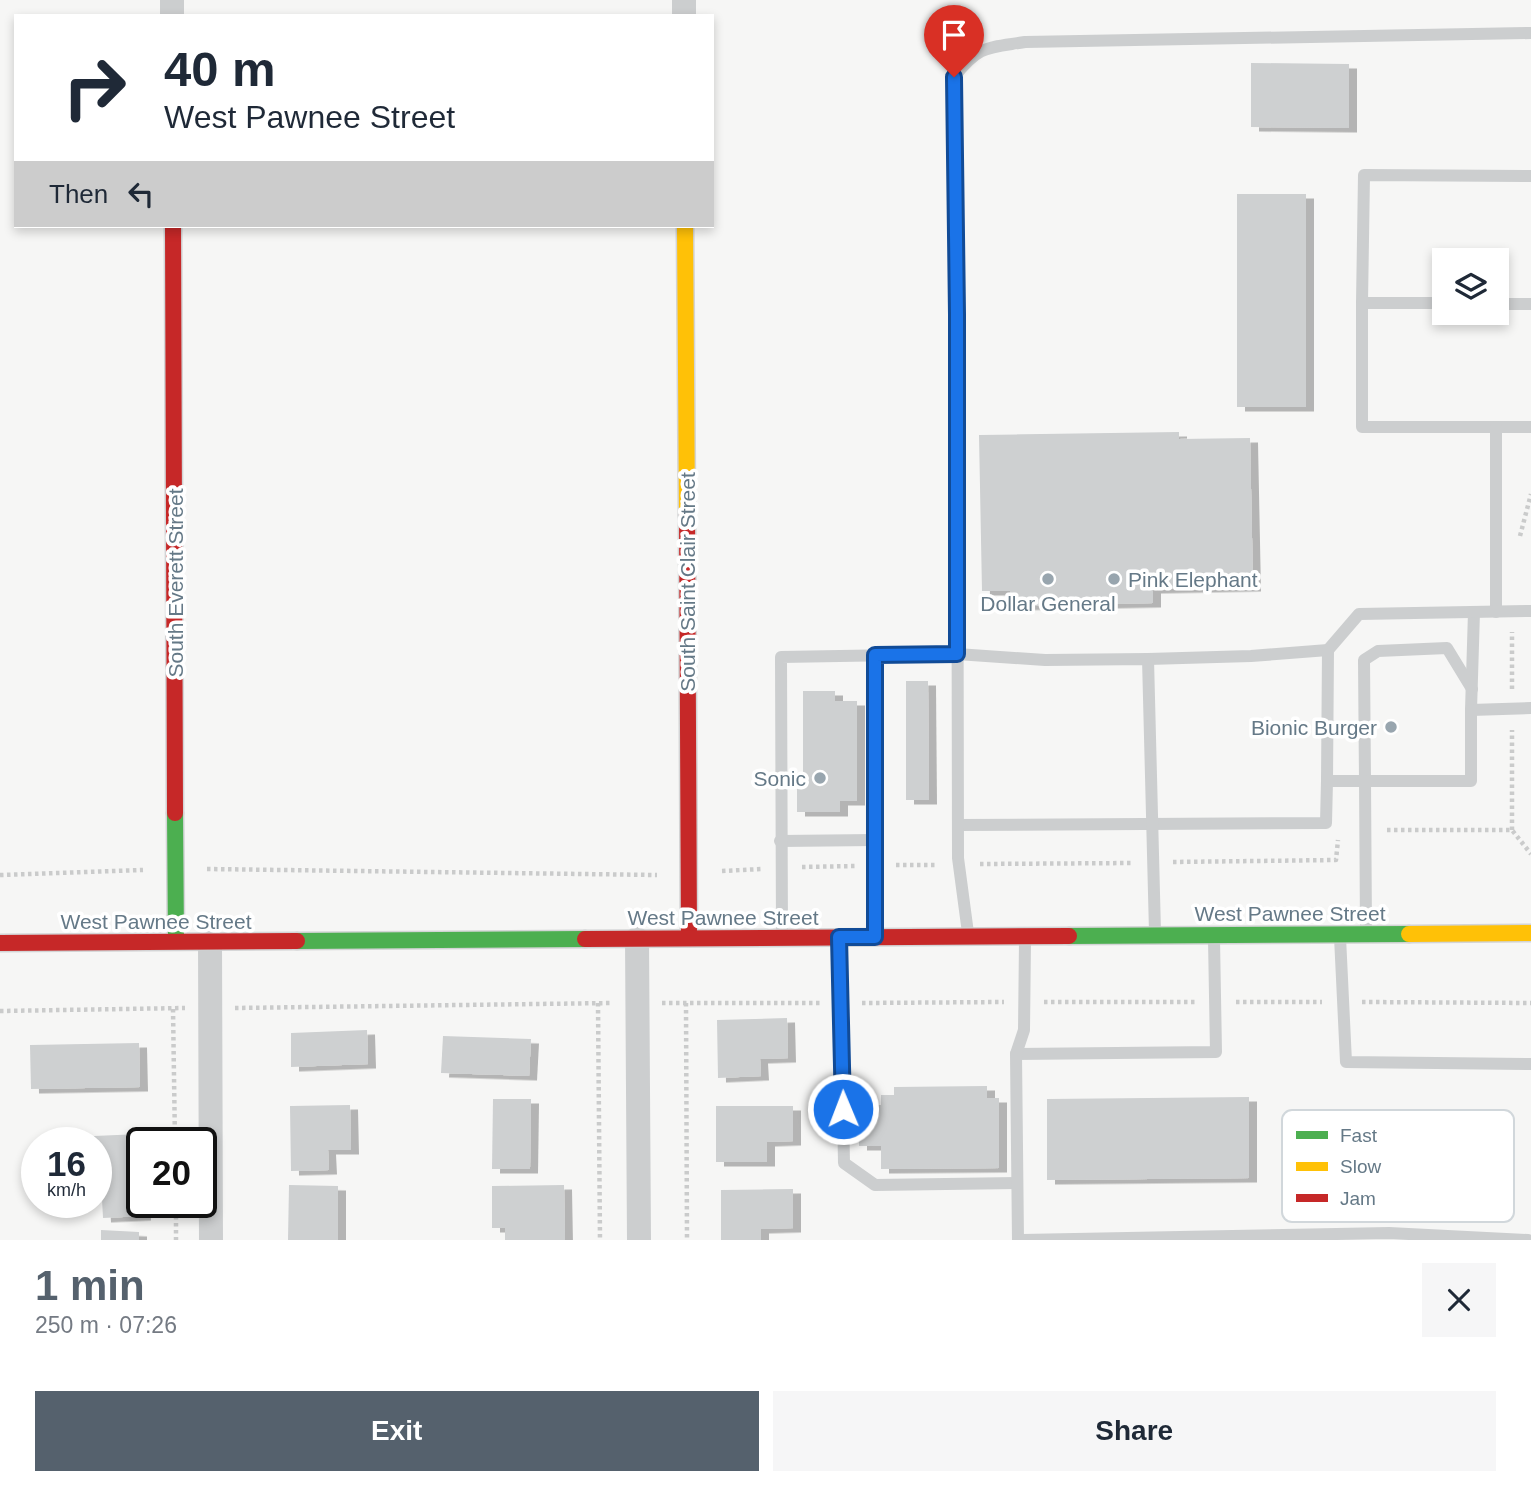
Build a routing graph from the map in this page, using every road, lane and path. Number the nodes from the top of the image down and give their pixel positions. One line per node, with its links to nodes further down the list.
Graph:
1 (1531, 33): 18 (lane)
2 (1531, 176): 5 (lane)
3 (173, 228): 44 (main road, South Everett Street)
4 (685, 228): 41 (main road, South Saint Clair Street)
5 (1362, 303): 6 (lane); 9 (lane)
6 (1432, 303)
7 (1509, 304): 8 (lane)
8 (1531, 304)
9 (1496, 427): 10 (lane); 15 (lane)
10 (1531, 427)
11 (1531, 494): 12 (path)
12 (1519, 542)
13 (1531, 611): 16 (lane)
14 (1474, 612): 15 (lane); 17 (lane); 21 (lane)
15 (1496, 612): 16 (lane)
16 (1513, 612): 23 (path)
17 (1328, 650): 20 (lane); 25 (lane)
18 (957, 654): 19 (lane); 20 (lane); 27 (lane)
19 (875, 655): 30 (lane); 31 (lane)
20 (1148, 659): 28 (lane)
21 (1472, 689): 24 (lane); 26 (lane)
22 (1531, 708): 23 (lane)
23 (1512, 709): 24 (lane); 29 (path)
24 (1471, 710): 26 (lane)
25 (1327, 781): 26 (lane); 28 (lane)
26 (1365, 781): 34 (lane)
27 (958, 825): 28 (lane); 39 (lane)
28 (1153, 826): 36 (lane)
29 (1512, 830)
30 (875, 840): 31 (lane); 38 (lane)
31 (780, 841): 42 (lane)
32 (1531, 933): 34 (main road, West Pawnee Street)
33 (1340, 934): 34 (main road, West Pawnee Street); 35 (main road, West Pawnee Street); 49 (lane)
34 (1366, 934)
35 (1213, 935): 36 (main road, West Pawnee Street); 48 (lane)
36 (1155, 936): 40 (main road, West Pawnee Street)
37 (839, 937): 38 (main road, West Pawnee Street); 42 (main road, West Pawnee Street); 53 (lane)
38 (875, 937): 39 (main road, West Pawnee Street)
39 (969, 937): 40 (main road, West Pawnee Street)
40 (1025, 937): 47 (lane)
41 (689, 938): 42 (main road, West Pawnee Street); 43 (main road, West Pawnee Street)
42 (782, 938)
43 (637, 939): 45 (main road, West Pawnee Street); 51 (street)
44 (176, 941): 45 (main road, West Pawnee Street); 46 (main road, West Pawnee Street)
45 (210, 941): 55 (street)
46 (0, 943)
47 (1024, 1002): 48 (path); 53 (path); 58 (lane)
48 (1215, 1002): 49 (path); 58 (lane)
49 (1343, 1002): 54 (path); 59 (lane)
50 (598, 1003): 51 (path); 55 (path); 66 (path)
51 (638, 1003): 52 (path); 67 (street)
52 (685, 1003): 53 (path); 68 (path)
53 (841, 1003): 61 (lane)
54 (1531, 1003)
55 (210, 1008): 56 (path); 65 (street)
56 (173, 1009): 57 (path); 60 (path)
57 (0, 1011)
58 (1016, 1054): 61 (lane)
59 (1531, 1064)
60 (175, 1127)
61 (1017, 1183): 69 (lane)
62 (176, 1218): 64 (path)
63 (1389, 1237): 69 (lane); 70 (lane)
64 (176, 1240)
65 (211, 1240)
66 (600, 1240)
67 (639, 1240)
68 (687, 1240)
69 (1020, 1240)
70 (1528, 1240)

